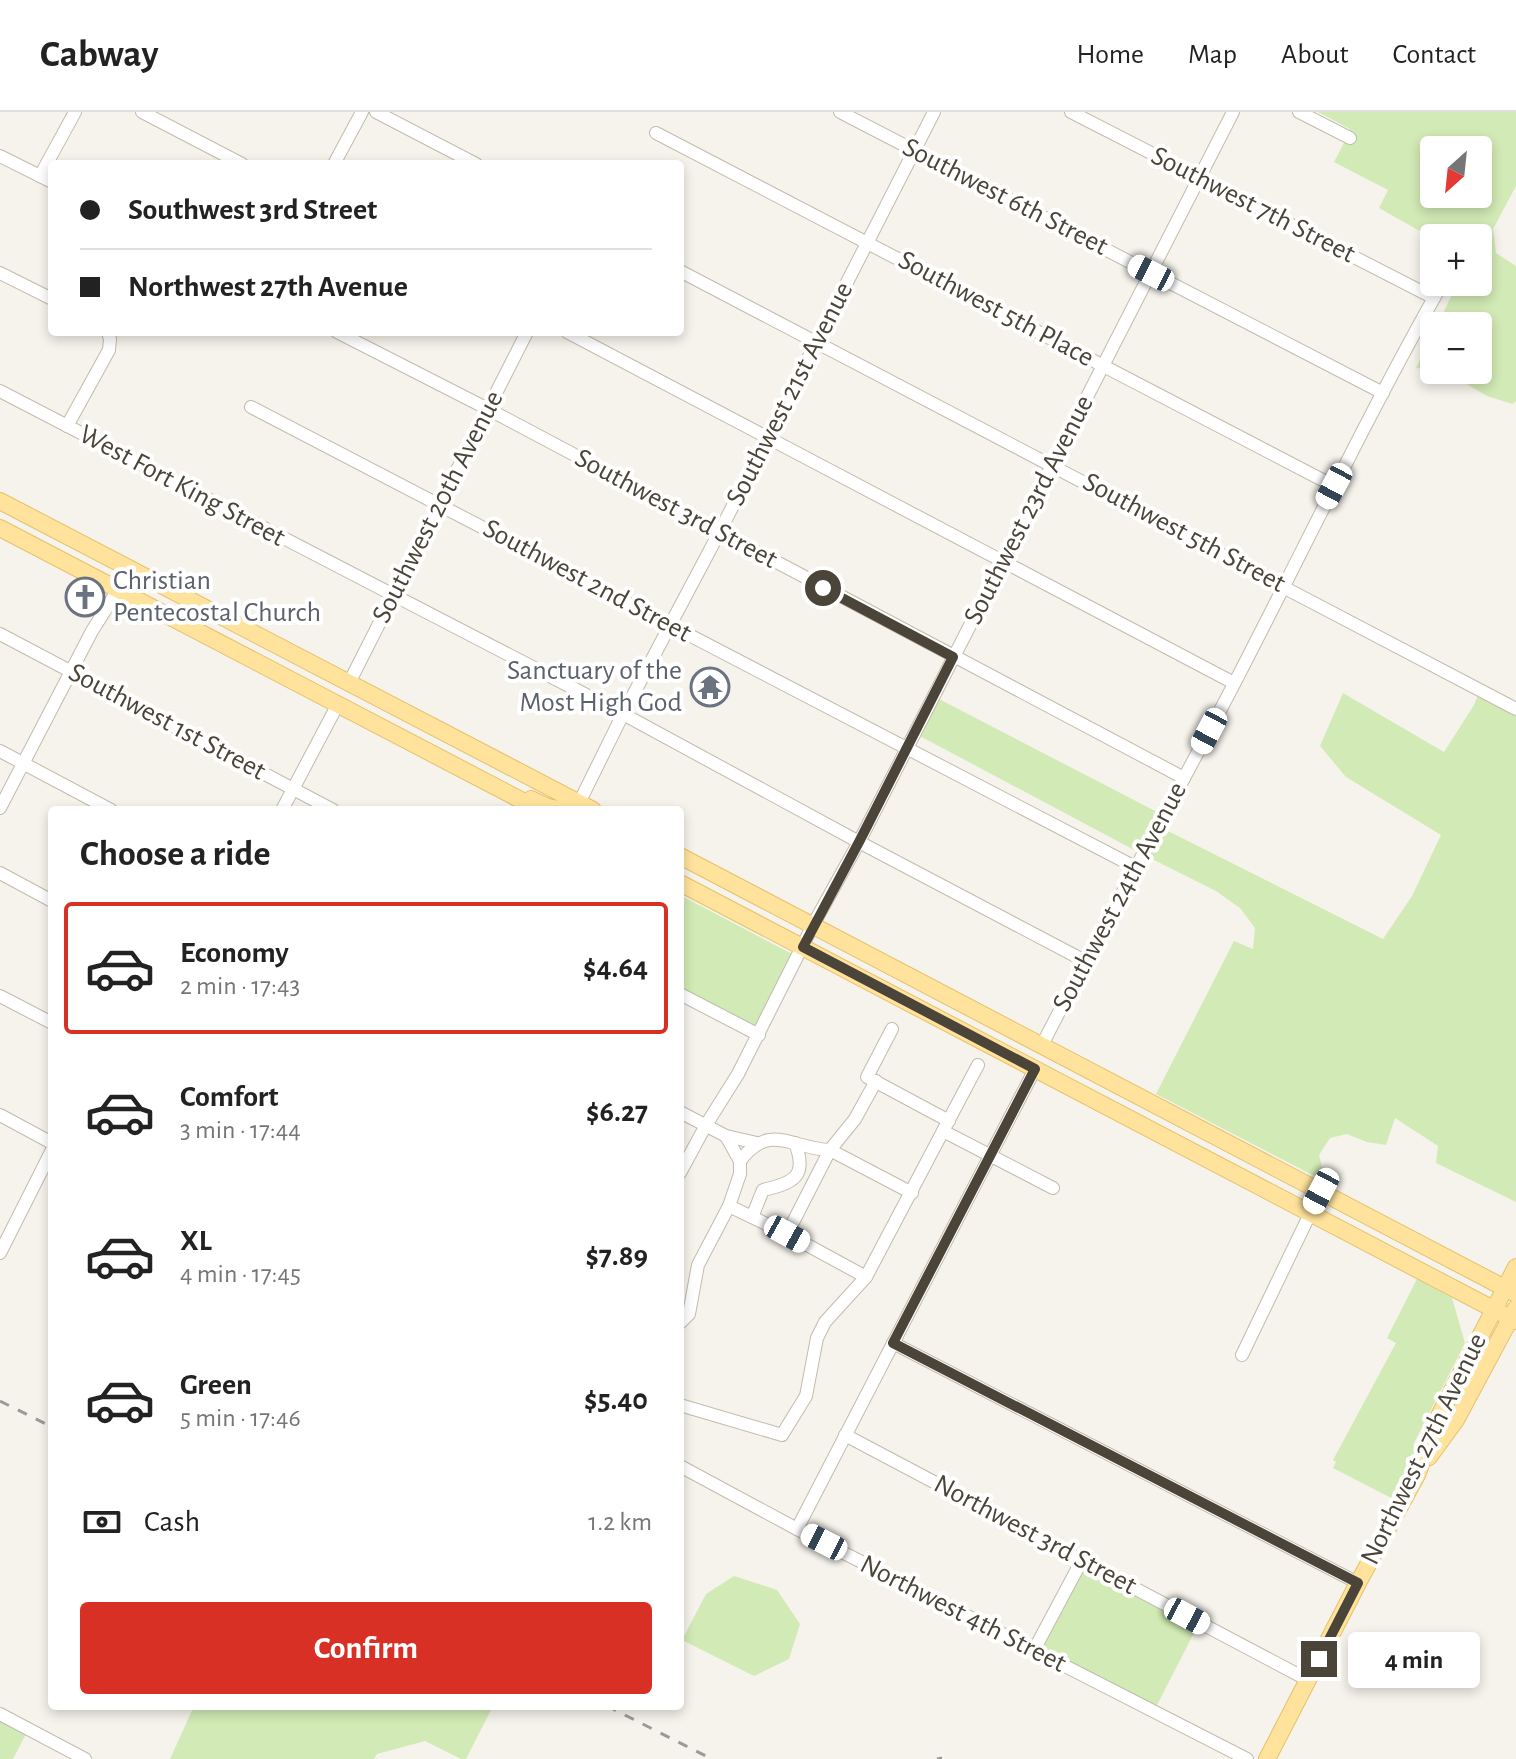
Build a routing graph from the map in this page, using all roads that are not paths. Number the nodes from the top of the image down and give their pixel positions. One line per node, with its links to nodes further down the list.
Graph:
1 (75, 112): 14 (street)
2 (142, 112): 15 (street)
3 (362, 112): 16 (street)
4 (376, 112): 17 (street)
5 (840, 112): 12 (street, Southwest 6th Street)
6 (934, 112): 12 (street, Southwest 21st Avenue)
7 (1071, 112): 18 (street, Southwest 7th Street)
8 (1233, 112): 18 (street, Southwest 23rd Avenue)
9 (1299, 112): 11 (street)
10 (656, 133): 20 (street, Southwest 5th Place)
11 (1350, 138)
12 (914, 150): 20 (street, Southwest 21st Avenue); 23 (street, Southwest 6th Street)
13 (0, 156): 19 (street)
14 (54, 160)
15 (234, 160)
16 (336, 160)
17 (468, 160)
18 (1200, 178): 23 (street, Southwest 23rd Avenue); 25 (street, Southwest 7th Street)
19 (46, 179)
20 (868, 242): 30 (street, Southwest 21st Avenue); 31 (street, Southwest 5th Place)
21 (0, 273): 24 (street)
22 (684, 273): 30 (street, Southwest 5th Street)
23 (1151, 273): 31 (street, Southwest 23rd Avenue); 33 (street, Southwest 6th Street)
24 (48, 297)
25 (1434, 298): 33 (street, Southwest 24th Avenue)
26 (109, 336): 36 (street)
27 (345, 336): 35 (street, Southwest 3rd Street)
28 (525, 336): 35 (street, Southwest 20th Avenue)
29 (575, 336): 37 (street)
30 (816, 343): 37 (street, Southwest 21st Avenue); 38 (street, Southwest 5th Street)
31 (1103, 365): 38 (street, Southwest 23rd Avenue); 39 (street, Southwest 5th Place)
32 (0, 391): 36 (street, West Fort King Street)
33 (1383, 393): 39 (street, Southwest 24th Avenue)
34 (251, 407): 41 (street, Southwest 2nd Street)
35 (488, 409): 41 (street, Southwest 20th Avenue); 43 (street, Southwest 3rd Street)
36 (67, 426): 48 (street, West Fort King Street)
37 (768, 438): 43 (street, Southwest 21st Avenue); 44 (street)
38 (1052, 464): 44 (street, Southwest 23rd Avenue); 46 (street, Southwest 5th Street)
39 (1334, 486): 46 (street, Southwest 24th Avenue)
40 (0, 501): 45 (main road)
41 (440, 504): 48 (street, Southwest 20th Avenue); 49 (street, Southwest 2nd Street)
42 (0, 528): 47 (main road)
43 (719, 533): 49 (street, Southwest 21st Avenue); 51 (street, Southwest 3rd Street)
44 (1002, 560): 51 (street, Southwest 23rd Avenue); 54 (street)
45 (131, 569): 47 (street); 53 (main road)
46 (1283, 585): 54 (street, Southwest 24th Avenue); 58 (street, Southwest 5th Street)
47 (119, 590): 52 (street); 55 (main road)
48 (393, 596): 53 (street, Southwest 20th Avenue); 59 (street, West Fort King Street)
49 (670, 625): 59 (street, Southwest 21st Avenue); 60 (street, Southwest 2nd Street)
50 (0, 634): 52 (street, Southwest 1st Street)
51 (953, 657): 60 (street, Southwest 23rd Avenue); 63 (street, Southwest 3rd Street)
52 (70, 671): 62 (street); 65 (street, Southwest 1st Street)
53 (349, 683): 55 (main road); 56 (main road)
54 (1234, 683): 63 (street, Southwest 24th Avenue)
55 (314, 692): 57 (main road)
56 (375, 696): 57 (main road); 71 (main road)
57 (338, 704): 64 (main road); 65 (street)
58 (1516, 709)
59 (623, 714): 71 (street, Southwest 21st Avenue); 73 (street, West Fort King Street)
60 (906, 749): 73 (street, Southwest 23rd Avenue); 75 (street, Southwest 2nd Street)
61 (0, 751): 62 (street)
62 (23, 764): 66 (street); 72 (street)
63 (1184, 778): 75 (street, Southwest 24th Avenue)
64 (491, 784): 69 (main road); 70 (main road)
65 (294, 789): 67 (street); 68 (street, Southwest 1st Street)
66 (103, 806)
67 (284, 806)
68 (326, 806)
69 (532, 806)
70 (545, 806)
71 (586, 806)
72 (0, 808)
73 (859, 842): 79 (street, Southwest 23rd Avenue); 81 (street, West Fort King Street)
74 (684, 858): 79 (main road)
75 (1135, 867): 81 (street, Southwest 24th Avenue)
76 (0, 873): 78 (street)
77 (684, 885): 80 (main road)
78 (48, 899)
79 (813, 925): 80 (street, Southwest 23rd Avenue); 87 (main road)
80 (803, 947): 86 (street, Southwest 23rd Avenue); 88 (main road)
81 (1085, 961): 87 (street, Southwest 24th Avenue)
82 (0, 996): 84 (street)
83 (684, 996): 86 (street)
84 (48, 1021)
85 (892, 1029): 92 (street)
86 (759, 1035): 95 (street, Southwest 23rd Avenue)
87 (1042, 1045): 88 (main road); 90 (main road)
88 (993, 1047): 91 (main road)
89 (978, 1065): 96 (street)
90 (1078, 1065): 91 (main road); 108 (main road)
91 (1035, 1069): 102 (street); 111 (main road)
92 (876, 1081): 96 (street); 101 (street)
93 (684, 1114): 95 (street)
94 (0, 1115): 98 (street)
95 (706, 1125): 97 (street); 104 (street, Southwest 23rd Avenue)
96 (946, 1126): 102 (street); 109 (street)
97 (726, 1136): 99 (street); 105 (street)
98 (48, 1141)
99 (757, 1143): 100 (street); 105 (street)
100 (795, 1143): 101 (street); 107 (street)
101 (830, 1150): 109 (street); 114 (street)
102 (990, 1156): 106 (street); 122 (street)
103 (48, 1157): 113 (street)
104 (684, 1166)
105 (740, 1167): 107 (street); 110 (street)
106 (1053, 1188)
107 (763, 1190): 112 (street)
108 (1321, 1191): 111 (street); 118 (main road)
109 (912, 1193): 117 (street)
110 (729, 1206): 112 (street); 121 (street)
111 (1310, 1212): 119 (main road); 123 (street)
112 (752, 1217): 114 (street)
113 (6, 1228): 115 (street)
114 (787, 1234): 117 (street)
115 (0, 1253)
116 (1516, 1267): 118 (main road, Northwest 27th Avenue)
117 (866, 1277): 124 (street)
118 (1510, 1291): 119 (main road, Northwest 27th Avenue)
119 (1493, 1309): 120 (main road); 127 (main road, Northwest 27th Avenue)
120 (1514, 1316): 127 (main road)
121 (684, 1319)
122 (893, 1343): 125 (street); 130 (street)
123 (1242, 1355)
124 (684, 1406)
125 (845, 1435): 128 (street); 129 (street, Northwest 3rd Street)
126 (684, 1468): 128 (street, Northwest 4th Street)
127 (1417, 1475): 130 (main road, Northwest 27th Avenue)
128 (797, 1529): 131 (street, Northwest 4th Street)
129 (1082, 1560): 131 (street); 132 (street, Northwest 3rd Street)
130 (1358, 1583): 132 (main road, Northwest 27th Avenue)
131 (1034, 1650): 135 (street, Northwest 4th Street)
132 (1308, 1680): 136 (main road, Northwest 27th Avenue)
133 (0, 1714): 134 (street)
134 (84, 1759)
135 (1247, 1759)
136 (1267, 1759)

